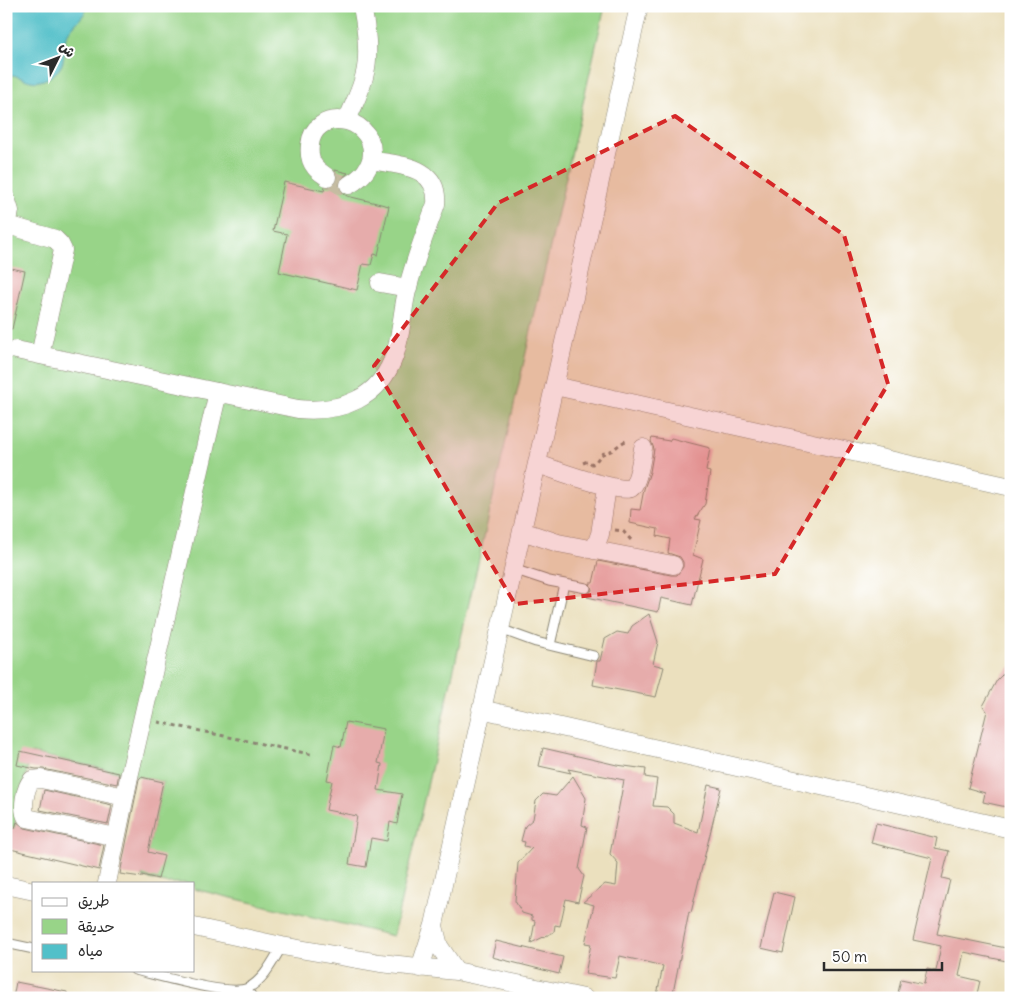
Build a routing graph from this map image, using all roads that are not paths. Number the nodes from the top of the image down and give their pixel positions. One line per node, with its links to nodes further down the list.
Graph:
1 (362, 6): 3 (street)
2 (639, 6): 13 (street)
3 (347, 121): 4 (street); 5 (street)
4 (371, 160): 6 (street); 10 (street)
5 (326, 178)
6 (349, 186)
7 (6, 198): 8 (street)
8 (7, 228): 12 (street)
9 (380, 283): 10 (street)
10 (408, 288): 14 (street)
11 (16, 350): 12 (street)
12 (40, 355): 14 (street)
13 (555, 386): 16 (street); 18 (street)
14 (218, 392): 29 (street)
15 (643, 448): 17 (street)
16 (538, 464): 17 (street); 19 (street)
17 (607, 487): 20 (street)
18 (1011, 487)
19 (522, 531): 20 (street); 22 (street)
20 (594, 550): 21 (street)
21 (673, 565)
22 (513, 570): 23 (lane); 25 (street)
23 (564, 584): 24 (lane); 26 (lane)
24 (586, 588)
25 (500, 629): 26 (lane); 28 (street)
26 (550, 645): 27 (lane)
27 (594, 656)
28 (481, 710): 30 (street); 35 (street)
29 (125, 797): 31 (street); 31 (street)
30 (1011, 829)
31 (116, 837): 32 (street)
32 (107, 882)
33 (6, 885): 34 (street)
34 (32, 891)
35 (434, 925): 40 (street); 41 (street)
36 (195, 927): 38 (street)
37 (6, 943): 39 (lane)
38 (282, 946): 40 (street); 43 (lane)
39 (32, 948)
40 (420, 968): 41 (street)
41 (456, 971): 45 (street)
42 (144, 972): 43 (lane)
43 (246, 989): 44 (lane)
44 (253, 998)
45 (584, 998)

